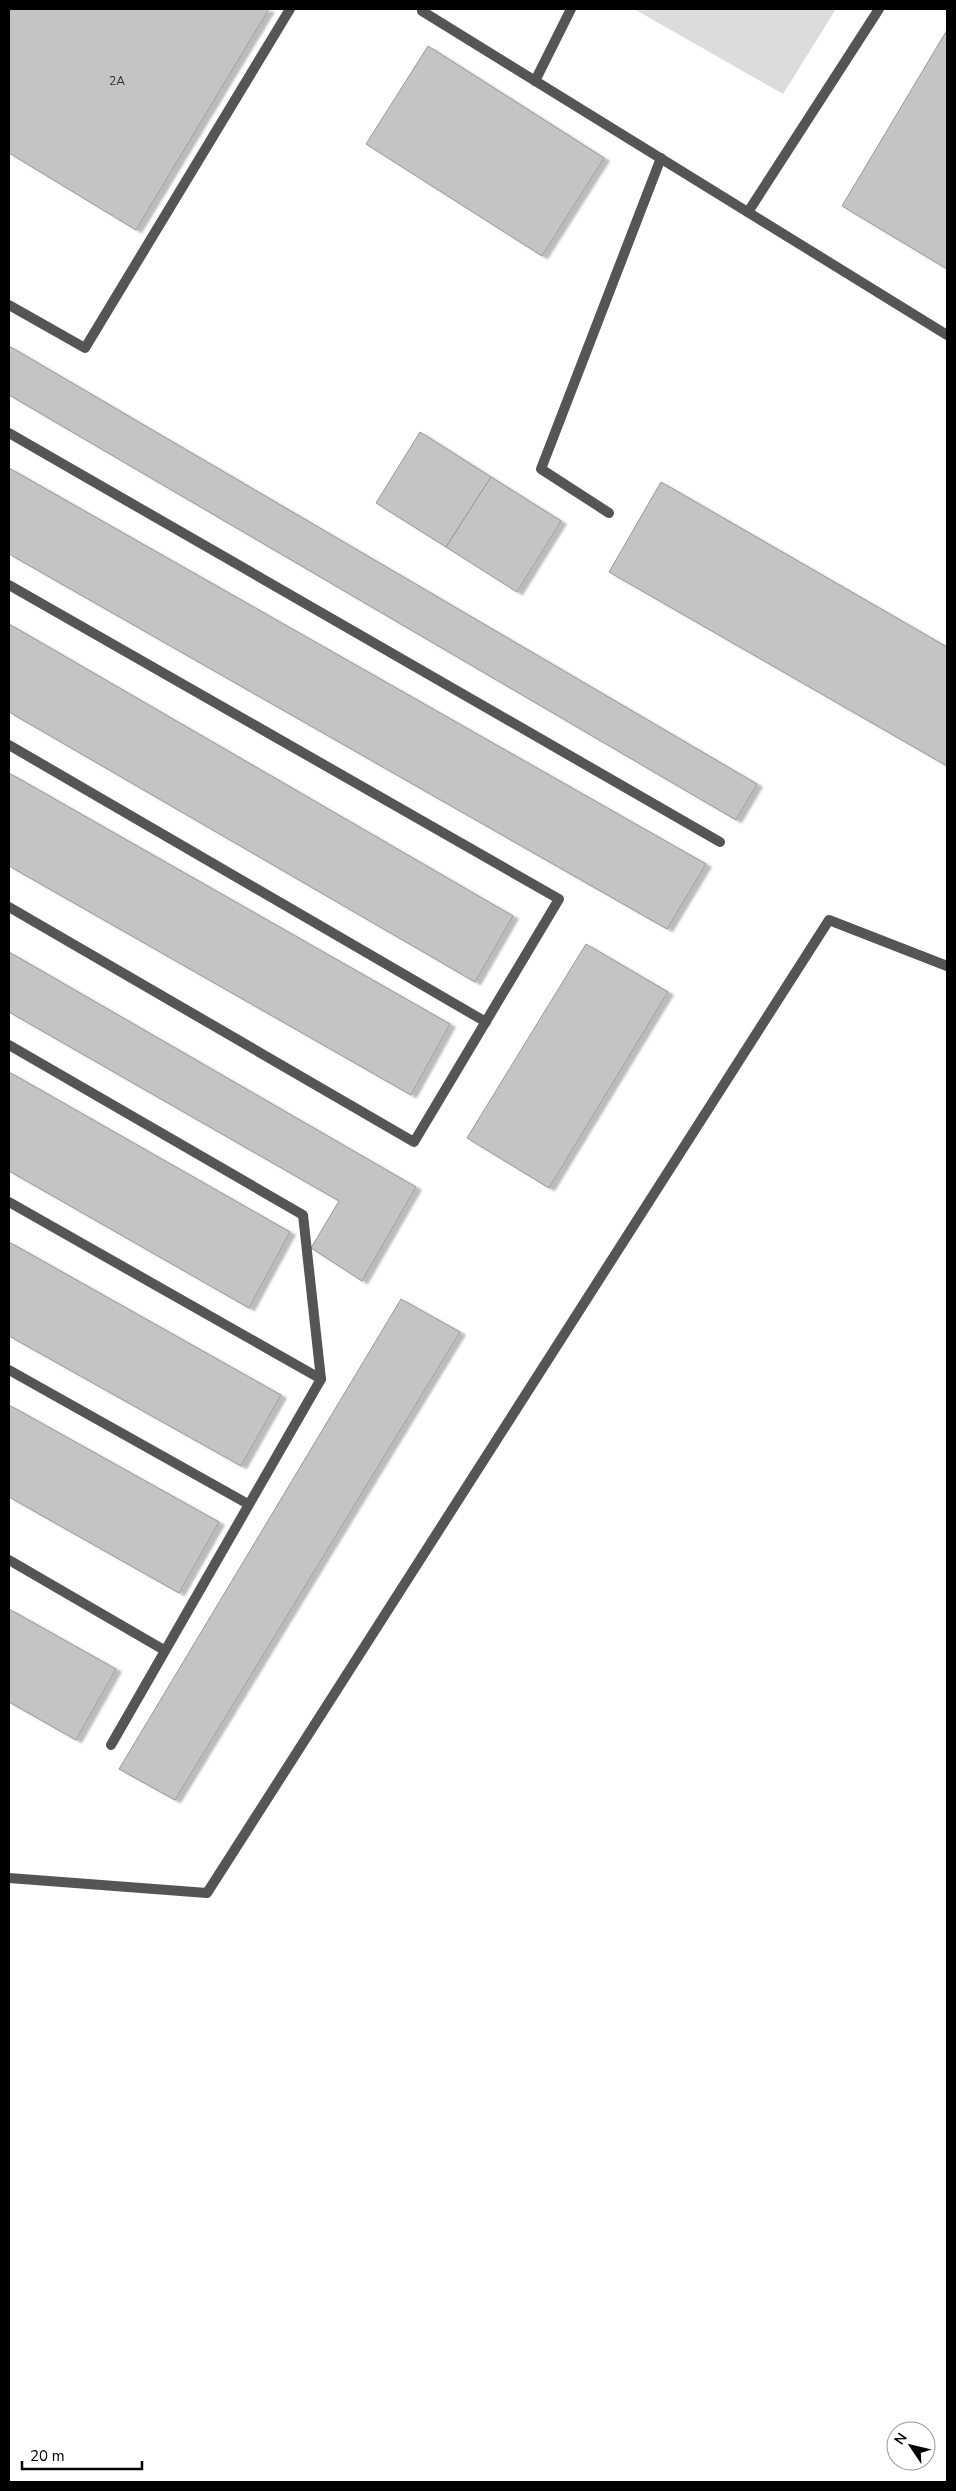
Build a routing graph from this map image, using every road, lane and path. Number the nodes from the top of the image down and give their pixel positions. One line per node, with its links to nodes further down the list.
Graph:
1 (290, 9): 8 (lane)
2 (571, 9): 5 (lane)
3 (879, 9): 7 (lane)
4 (422, 11): 5 (lane)
5 (536, 81): 6 (lane)
6 (661, 158): 7 (lane); 11 (lane)
7 (748, 212): 9 (lane)
8 (9, 305)
9 (947, 335)
10 (9, 433): 14 (lane)
11 (609, 513)
12 (9, 585): 17 (lane)
13 (9, 745): 17 (lane)
14 (720, 842)
15 (9, 907): 17 (lane)
16 (947, 966): 26 (lane)
17 (486, 1022)
18 (9, 1045): 21 (lane)
19 (9, 1202): 21 (lane)
20 (9, 1370): 22 (lane)
21 (321, 1379): 22 (lane)
22 (248, 1504): 24 (lane)
23 (9, 1560): 24 (lane)
24 (164, 1650): 25 (lane)
25 (111, 1744)
26 (9, 1878)

